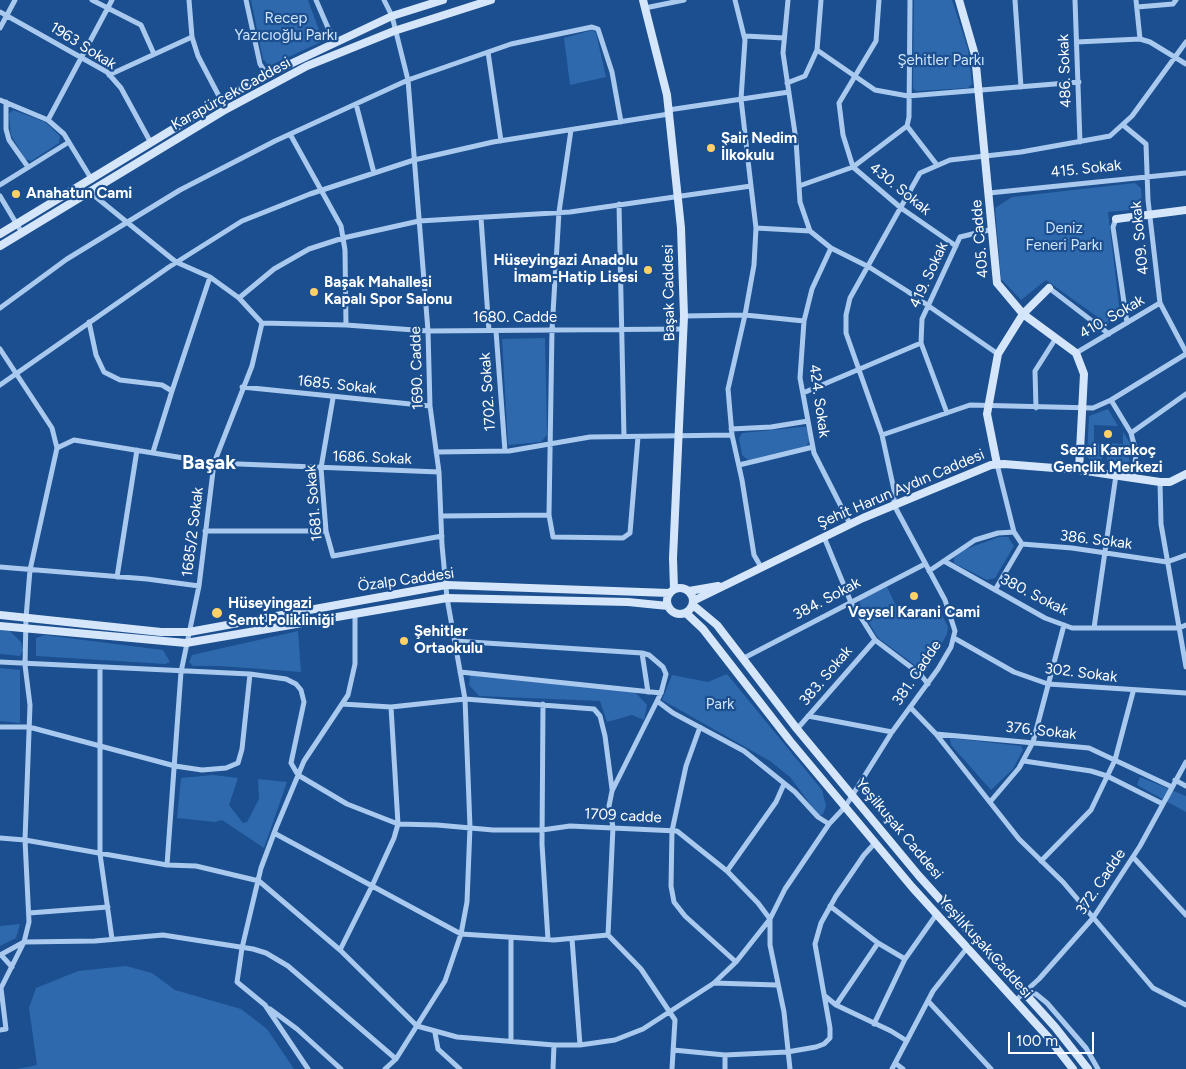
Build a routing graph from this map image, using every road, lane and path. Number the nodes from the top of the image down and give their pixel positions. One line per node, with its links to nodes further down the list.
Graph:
1 (15, 0): 26 (street)
2 (92, 0): 23 (street)
3 (112, 0): 23 (street)
4 (189, 0): 31 (street)
5 (246, 0): 44 (street)
6 (316, 0): 36 (street)
7 (384, 0): 27 (street, 1690. Cadde)
8 (443, 0): 27 (main road, Karapürçek Caddesi)
9 (491, 0): 21 (main road, Karapürçek Caddesi)
10 (684, 0): 22 (street)
11 (735, 0): 30 (street)
12 (788, 0): 32 (street)
13 (821, 0): 37 (street)
14 (879, 0): 45 (street, 430. Sokak)
15 (910, 0): 52 (street)
16 (959, 0): 51 (main road, 405. Cadde)
17 (1014, 0): 49 (street)
18 (1075, 0): 34 (street, 486. Sokak)
19 (1136, 0): 24 (street)
20 (1176, 0): 24 (street)
21 (473, 3): 29 (main road, Karapürçek Caddesi)
22 (644, 4): 58 (main road, Başak Caddesi)
23 (108, 8): 39 (street); 41 (street)
24 (1137, 8): 33 (street)
25 (0, 12): 26 (street, 1963 Sokak)
26 (7, 15): 28 (street); 41 (street, 1963 Sokak)
27 (392, 16): 29 (street, 1690. Cadde); 36 (main road, Karapürçek Caddesi)
28 (0, 28)
29 (394, 31): 46 (street, 1690. Cadde); 82 (main road, Karapürçek Caddesi)
30 (745, 36): 32 (street); 53 (street)
31 (192, 38): 39 (street); 55 (street)
32 (784, 38): 48 (street)
33 (1140, 40): 34 (street); 40 (street)
34 (1077, 42): 47 (street, 486. Sokak)
35 (1186, 42): 40 (street)
36 (335, 44): 44 (main road, Karapürçek Caddesi)
37 (816, 50): 45 (street); 48 (street)
38 (488, 52): 46 (street); 60 (street); 65 (street)
39 (154, 54): 43 (street)
40 (1175, 56): 42 (street); 61 (street)
41 (81, 58): 43 (street, 1963 Sokak); 59 (street)
42 (1186, 64)
43 (110, 75): 68 (street, 1963 Sokak)
44 (267, 75): 55 (main road, Karapürçek Caddesi)
45 (855, 75): 52 (street); 72 (street, 430. Sokak)
46 (408, 80): 57 (street); 70 (street, 1690. Cadde)
47 (1079, 82): 49 (street); 67 (street, 486. Sokak)
48 (787, 83): 50 (street)
49 (1021, 88): 51 (street)
50 (789, 92): 53 (street); 80 (street)
51 (979, 92): 52 (street); 69 (main road, 405. Cadde)
52 (908, 96): 62 (street)
53 (741, 99): 58 (street); 79 (street)
54 (0, 100): 56 (street)
55 (221, 100): 68 (main road, Karapürçek Caddesi)
56 (6, 102): 59 (street); 73 (street)
57 (356, 104): 64 (street); 74 (street)
58 (668, 112): 60 (street); 84 (main road, Başak Caddesi)
59 (48, 120): 66 (street)
60 (621, 122): 63 (street)
61 (1123, 125): 67 (street); 76 (street, 409. Sokak)
62 (907, 126): 71 (street); 72 (street)
63 (571, 130): 65 (street); 89 (street)
64 (290, 134): 81 (street); 94 (street)
65 (501, 141): 70 (street)
66 (69, 142): 73 (street); 77 (street)
67 (1080, 142): 69 (street)
68 (151, 144): 77 (main road, Karapürçek Caddesi)
69 (986, 156): 71 (street); 83 (main road, 405. Cadde)
70 (414, 160): 74 (street); 93 (street, 1690. Cadde)
71 (937, 165): 87 (street)
72 (853, 166): 80 (street); 87 (street, 430. Sokak)
73 (28, 167): 78 (street)
74 (374, 173): 81 (street)
75 (1186, 173): 76 (street, 415. Sokak)
76 (1147, 175): 83 (street, 415. Sokak); 90 (street, 409. Sokak)
77 (92, 180): 95 (main road, Karapürçek Caddesi)
78 (0, 185)
79 (751, 186): 84 (street); 96 (street)
80 (799, 186): 98 (street)
81 (321, 191): 101 (street); 105 (street)
82 (91, 193): 94 (street); 99 (main road, Karapürçek Caddesi)
83 (989, 193): 97 (main road, 405. Cadde)
84 (678, 195): 86 (street); 115 (main road, Başak Caddesi)
85 (0, 196): 95 (street)
86 (619, 204): 89 (street); 123 (street)
87 (900, 208): 103 (street, 430. Sokak); 106 (street)
88 (1186, 210): 90 (main road)
89 (559, 212): 91 (street); 122 (street)
90 (1150, 213): 92 (main road); 110 (street, 409. Sokak)
91 (481, 218): 93 (street); 125 (street)
92 (1116, 219): 119 (street)
93 (420, 222): 101 (street); 124 (street, 1690. Cadde)
94 (128, 223): 105 (street); 112 (street)
95 (16, 225): 99 (street); 100 (main road, Karapürçek Caddesi)
96 (756, 228): 98 (street); 114 (street)
97 (993, 229): 103 (street, 419. Sokak); 113 (main road, 405. Cadde)
98 (810, 231): 104 (street)
99 (22, 233): 102 (main road, Karapürçek Caddesi)
100 (0, 234)
101 (343, 238): 109 (street); 120 (street)
102 (0, 246)
103 (956, 246): 111 (street, 419. Sokak)
104 (831, 248): 106 (street); 116 (street, 424. Sokak)
105 (176, 262): 107 (street); 117 (street)
106 (869, 267): 111 (street); 134 (street)
107 (210, 277): 109 (street); 138 (street)
108 (1049, 288): 113 (main road); 127 (street)
109 (239, 298): 118 (street)
110 (1160, 304): 119 (street, 410. Sokak); 132 (street, 409. Sokak)
111 (927, 305): 129 (street, 419. Sokak); 133 (street)
112 (0, 308)
113 (1024, 314): 128 (main road, 405. Cadde); 133 (main road)
114 (745, 315): 115 (street); 116 (street); 149 (street)
115 (684, 316): 121 (main road, Başak Caddesi)
116 (804, 321): 139 (street, 424. Sokak)
117 (89, 322): 135 (street); 138 (street)
118 (262, 323): 120 (street, 1680. Cadde); 137 (street, 1685/2 Sokak)
119 (1126, 323): 127 (street, 410. Sokak)
120 (346, 325): 124 (street, 1680. Cadde)
121 (684, 329): 123 (street, 1680. Cadde); 151 (main road, Başak Caddesi)
122 (552, 330): 123 (street, 1680. Cadde); 126 (street, 1680. Cadde); 156 (street)
123 (621, 330): 155 (street)
124 (428, 331): 125 (street, 1680. Cadde); 143 (street, 1690. Cadde)
125 (489, 331): 126 (street, 1680. Cadde)
126 (496, 331): 162 (street, 1702. Sokak)
127 (1109, 334): 131 (street, 410. Sokak)
128 (1056, 338): 131 (main road, 405. Cadde); 145 (street)
129 (921, 343): 134 (street); 147 (street, 419. Sokak)
130 (0, 349): 135 (street)
131 (1076, 352): 146 (main road)
132 (1186, 353): 142 (street)
133 (998, 354): 144 (main road)
134 (860, 370): 139 (street); 153 (street)
135 (17, 372): 136 (street); 158 (street)
136 (0, 385)
137 (242, 387): 141 (street, 1685. Sokak); 163 (street, 1685/2 Sokak)
138 (172, 392): 160 (street)
139 (802, 393): 148 (street, 424. Sokak)
140 (1186, 394): 150 (street)
141 (333, 398): 143 (street, 1685. Sokak); 166 (street, 1681. Sokak)
142 (1111, 400): 146 (street); 150 (street)
143 (430, 406): 161 (street, 1690. Cadde)
144 (988, 407): 145 (street); 147 (street); 164 (main road)
145 (1036, 408): 146 (street)
146 (1082, 409): 167 (main road)
147 (947, 413): 153 (street)
148 (808, 421): 149 (street); 157 (street, 424. Sokak)
149 (732, 428): 152 (street)
150 (1131, 433): 171 (street)
151 (679, 435): 152 (street); 154 (street); 197 (main road, Başak Caddesi)
152 (732, 435): 165 (street)
153 (882, 435): 173 (street)
154 (638, 436): 155 (street); 174 (street)
155 (624, 437): 156 (street)
156 (551, 444): 162 (street); 174 (street)
157 (813, 447): 165 (street); 176 (street, 424. Sokak)
158 (57, 448): 159 (street, 1686. Sokak); 190 (street)
159 (137, 450): 160 (street, 1686. Sokak); 192 (street)
160 (153, 452): 163 (street, 1686. Sokak)
161 (436, 452): 162 (street); 168 (street, 1690. Cadde)
162 (504, 452)
163 (214, 463): 166 (street, 1686. Sokak); 177 (street, 1685/2 Sokak)
164 (997, 464): 167 (main road, Şehit Harun Aydın Caddesi); 173 (main road, Şehit Harun Aydın Caddesi); 179 (street)
165 (739, 465): 189 (street)
166 (321, 468): 168 (street, 1686. Sokak); 178 (street, 1681. Sokak)
167 (1079, 470): 170 (main road, Şehit Harun Aydın Caddesi)
168 (439, 472): 175 (street, 1690. Cadde)
169 (1186, 474): 172 (main road, Şehit Harun Aydın Caddesi)
170 (1116, 475): 171 (main road, Şehit Harun Aydın Caddesi); 183 (street)
171 (1134, 477): 172 (main road, Şehit Harun Aydın Caddesi)
172 (1160, 482): 186 (street)
173 (894, 505): 176 (main road, Şehit Harun Aydın Caddesi); 187 (street, 381. Cadde)
174 (549, 515): 175 (street)
175 (441, 516): 180 (street, 1690. Cadde)
176 (850, 524): 181 (main road, Şehit Harun Aydın Caddesi)
177 (206, 531): 178 (street); 195 (street, 1685/2 Sokak)
178 (326, 532): 180 (street, 1681. Sokak)
179 (1014, 532): 182 (street); 185 (street)
180 (442, 536): 193 (street, 1690. Cadde)
181 (824, 537): 189 (main road, Şehit Harun Aydın Caddesi); 200 (street)
182 (1022, 544): 183 (street, 386. Sokak); 196 (street)
183 (1104, 552): 186 (street, 386. Sokak); 210 (street)
184 (1186, 555): 186 (street)
185 (944, 561): 191 (street); 196 (street, 380. Sokak)
186 (1167, 562): 211 (street)
187 (925, 564): 191 (street, 381. Cadde); 200 (street, 384. Sokak)
188 (0, 567): 190 (street)
189 (761, 567): 194 (main road, Şehit Harun Aydın Caddesi)
190 (30, 570): 192 (street); 206 (street)
191 (929, 571): 214 (street, 381. Cadde)
192 (117, 577): 195 (street)
193 (446, 585): 197 (main road, Özalp Caddesi); 199 (street, 1690. Cadde); 213 (main road, Özalp Caddesi)
194 (724, 585): 198 (main road, Şehit Harun Aydın Caddesi); 201 (main road, Şehit Harun Aydın Caddesi)
195 (199, 586): 213 (street, 1685/2 Sokak)
196 (995, 590): 207 (street, 380. Sokak)
197 (671, 591): 198 (main road); 202 (main road)
198 (689, 591): 201 (main road)
199 (447, 598): 202 (main road, Özalp Caddesi); 204 (main road, Özalp Caddesi); 216 (street, 1690. Cadde)
200 (850, 600): 215 (street); 219 (street, 384. Sokak)
201 (693, 603): 203 (main road); 219 (main road, Yeşilkuşak Caddesi)
202 (668, 606): 203 (main road)
203 (686, 612): 262 (main road, Yeşil Kuşak Caddesi)
204 (355, 613): 217 (main road, Özalp Caddesi); 235 (street)
205 (0, 615): 206 (main road, Özalp Caddesi)
206 (26, 618): 212 (street); 213 (main road, Özalp Caddesi)
207 (1064, 625): 210 (street, 380. Sokak); 228 (street)
208 (1186, 625): 211 (street)
209 (0, 626): 212 (main road, Özalp Caddesi)
210 (1094, 628): 211 (street, 380. Sokak)
211 (1179, 628): 222 (street)
212 (25, 630): 217 (main road, Özalp Caddesi); 221 (street)
213 (189, 632): 217 (street, 1685/2 Sokak)
214 (954, 638): 227 (street, 381. Cadde); 228 (street, 302. Sokak)
215 (875, 640): 227 (street); 239 (street, 383. Sokak)
216 (454, 641): 218 (street); 225 (street, 1690. Cadde)
217 (186, 643): 224 (street, 1685/2 Sokak)
218 (642, 653): 229 (street); 231 (street)
219 (742, 659): 243 (main road, Yeşilkuşak Caddesi)
220 (0, 662): 221 (street)
221 (25, 665): 223 (street); 241 (street)
222 (1186, 667)
223 (100, 668): 224 (street); 247 (street)
224 (181, 672): 226 (street); 251 (street, 1685/2 Sokak)
225 (460, 672): 229 (street); 233 (street, 1690. Cadde)
226 (250, 674): 251 (street); 252 (street)
227 (928, 684): 238 (street, 381. Cadde)
228 (1048, 684): 230 (street, 302. Sokak); 246 (street)
229 (648, 692): 231 (street)
230 (1133, 692): 232 (street, 302. Sokak); 249 (street)
231 (661, 693): 234 (street)
232 (1186, 693)
233 (465, 699): 236 (street); 237 (street); 265 (street, 1690. Cadde)
234 (657, 701): 242 (street); 258 (street)
235 (342, 704): 237 (street); 252 (street)
236 (543, 704): 258 (street); 267 (street)
237 (391, 707): 263 (street)
238 (910, 707): 244 (street, 381. Cadde); 245 (street)
239 (808, 716): 243 (street, 383. Sokak); 244 (street)
240 (0, 727): 241 (street)
241 (28, 727): 247 (street); 271 (street)
242 (700, 727): 255 (street); 268 (street)
243 (797, 729): 259 (main road, Yeşilkuşak Caddesi)
244 (892, 732): 259 (street, 381. Cadde)
245 (936, 734): 246 (street, 376. Sokak); 260 (street)
246 (1033, 742): 248 (street); 249 (street, 376. Sokak)
247 (101, 747): 251 (street); 273 (street)
248 (1024, 760): 253 (street); 260 (street)
249 (1115, 760): 253 (street); 257 (street, 376. Sokak)
250 (1186, 762): 254 (street, 372. Cadde)
251 (175, 766): 276 (street, 1685/2 Sokak)
252 (298, 775): 263 (street, 1709 cadde); 269 (street)
253 (1107, 776): 261 (street); 275 (street)
254 (1175, 780): 256 (street); 257 (street, 372. Cadde)
255 (784, 784): 264 (street); 277 (street)
256 (1186, 786)
257 (1172, 788): 261 (street, 372. Cadde)
258 (612, 790): 266 (street)
259 (852, 795): 262 (street, 381. Cadde); 304 (main road, Yeşilkuşak Caddesi)
260 (990, 802): 275 (street)
261 (1163, 804): 274 (street, 372. Cadde)
262 (845, 807): 264 (street, 381. Cadde); 272 (main road, Yeşil Kuşak Caddesi)
263 (398, 824): 265 (street, 1709 cadde); 279 (street)
264 (829, 824): 286 (street, 381. Cadde)
265 (470, 827): 267 (street, 1709 cadde); 287 (street, 1690. Cadde)
266 (613, 827): 267 (street, 1709 cadde); 268 (street, 1709 cadde); 288 (street)
267 (542, 830): 292 (street)
268 (672, 831): 277 (street, 1709 cadde); 300 (street)
269 (274, 833): 278 (street); 279 (street)
270 (0, 838): 271 (street)
271 (25, 840): 273 (street); 282 (street)
272 (875, 843): 280 (street); 283 (main road, Yeşil Kuşak Caddesi)
273 (100, 854): 276 (street); 281 (street)
274 (1134, 857): 284 (street); 285 (street, 372. Cadde)
275 (1041, 861): 285 (street)
276 (167, 864): 278 (street)
277 (726, 871): 286 (street, 1709 cadde)
278 (259, 881): 295 (street); 297 (street)
279 (372, 886): 287 (street); 297 (street)
280 (830, 906): 294 (street); 305 (street)
281 (108, 907): 282 (street); 289 (street)
282 (29, 913): 293 (street)
283 (936, 915): 296 (main road, Yeşil Kuşak Caddesi); 299 (street)
284 (1186, 915)
285 (1093, 918): 304 (street, 372. Cadde); 308 (street)
286 (770, 919): 300 (street); 303 (street)
287 (461, 934): 290 (street); 313 (street, 1690. Cadde)
288 (608, 935): 291 (street); 311 (street)
289 (112, 939): 293 (street); 295 (street)
290 (511, 939): 292 (street); 316 (street)
291 (572, 939): 292 (street); 319 (street)
292 (548, 940)
293 (24, 942): 298 (street); 301 (street)
294 (878, 943): 299 (street); 310 (street)
295 (242, 948): 309 (street); 323 (street)
296 (967, 948): 306 (street); 307 (main road, Yeşil Kuşak Caddesi)
297 (340, 950): 313 (street)
298 (0, 955): 301 (street)
299 (906, 959): 312 (street)
300 (736, 962): 302 (street)
301 (12, 967): 314 (street)
302 (714, 983): 303 (street); 311 (street)
303 (777, 985): 321 (street)
304 (1024, 992): 307 (street, 372. Cadde); 337 (main road, Yeşilkuşak Caddesi); 338 (street)
305 (825, 996): 310 (street); 321 (street)
306 (928, 1001): 317 (street); 335 (street)
307 (1015, 1001): 336 (main road, Yeşil Kuşak Caddesi)
308 (1186, 1005)
309 (265, 1006): 325 (street); 326 (street)
310 (836, 1006): 312 (street)
311 (671, 1012): 319 (street); 320 (street)
312 (874, 1024): 317 (street)
313 (416, 1026): 315 (street); 323 (street, 1690. Cadde)
314 (0, 1030)
315 (435, 1033): 316 (street); 328 (street)
316 (510, 1041): 318 (street)
317 (907, 1041): 324 (street)
318 (554, 1045): 319 (street); 329 (street)
319 (580, 1045)
320 (673, 1050): 322 (street); 330 (street)
321 (787, 1052): 322 (street); 332 (street)
322 (725, 1055): 331 (street)
323 (396, 1059): 327 (street, 1690. Cadde)
324 (895, 1063): 333 (street); 334 (street)
325 (308, 1069)
326 (341, 1069)
327 (386, 1069)
328 (460, 1069)
329 (553, 1069)
330 (672, 1069)
331 (725, 1069)
332 (790, 1069)
333 (892, 1069)
334 (903, 1069)
335 (990, 1069)
336 (1073, 1069)
337 (1088, 1069)
338 (1098, 1069)

